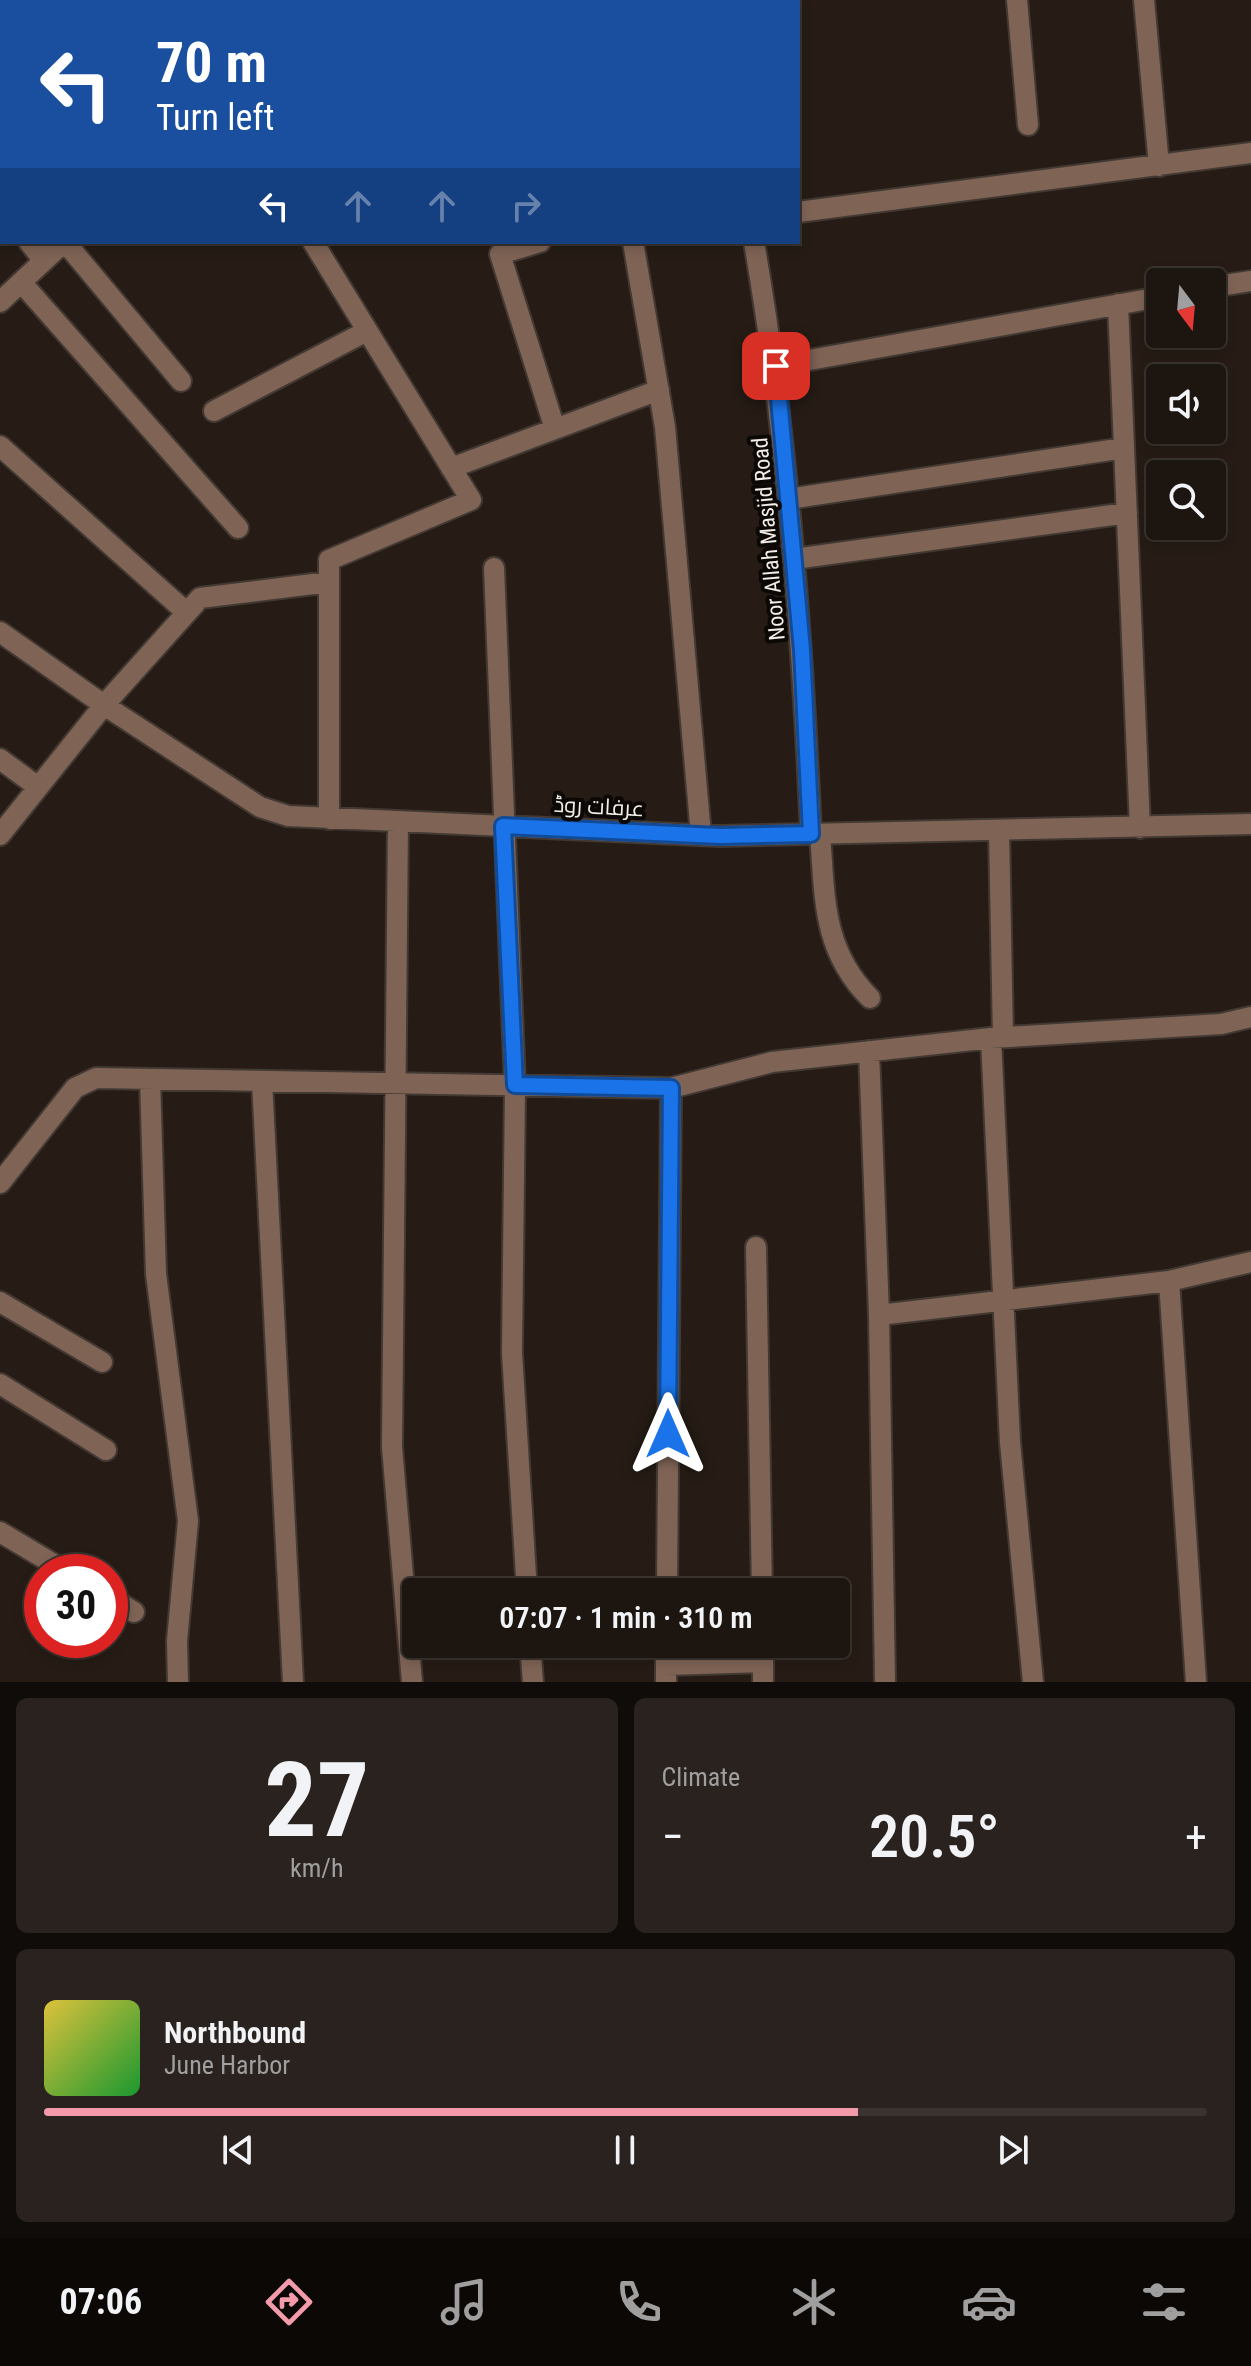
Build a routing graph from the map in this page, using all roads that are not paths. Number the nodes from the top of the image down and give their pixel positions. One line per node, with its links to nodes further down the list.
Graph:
1 (1017, 0): 3 (street)
2 (1144, 0): 5 (street)
3 (1028, 125)
4 (1251, 153): 5 (street)
5 (1159, 166): 6 (street)
6 (800, 212)
7 (31, 244): 14 (street)
8 (62, 244): 14 (street)
9 (66, 244): 23 (street)
10 (314, 244): 21 (street)
11 (633, 244): 24 (street)
12 (754, 244): 22 (street, Noor Allah Masjid Road)
13 (516, 246): 26 (street)
14 (44, 261): 16 (street)
15 (1251, 281): 17 (street)
16 (21, 282): 19 (street); 32 (street)
17 (1226, 285)
18 (1146, 299): 20 (street)
19 (0, 302)
20 (1118, 304): 22 (street); 28 (street)
21 (367, 331): 25 (street); 29 (street)
22 (776, 366): 30 (street, Noor Allah Masjid Road)
23 (181, 381)
24 (659, 390): 26 (street); 49 (street)
25 (214, 411)
26 (555, 429): 29 (street)
27 (0, 446): 36 (street)
28 (1124, 448): 30 (street); 31 (street)
29 (451, 468): 35 (street)
30 (788, 499): 33 (street, Noor Allah Masjid Road)
31 (1127, 513): 33 (street); 45 (street)
32 (238, 528)
33 (794, 559): 47 (street, Noor Allah Masjid Road)
34 (494, 568): 44 (street)
35 (329, 582): 36 (street); 41 (street)
36 (186, 612): 38 (street)
37 (0, 632): 38 (street, عرفات روڈ)
38 (104, 705): 40 (street); 41 (street, عرفات روڈ)
39 (0, 759): 40 (street)
40 (38, 787): 48 (street)
41 (329, 819): 42 (street, عرفات روڈ)
42 (398, 822): 44 (street, عرفات روڈ); 56 (street)
43 (1251, 824): 45 (street, عرفات روڈ)
44 (503, 826): 49 (street, عرفات روڈ); 57 (street)
45 (1140, 828): 46 (street, عرفات روڈ)
46 (999, 830): 47 (street, عرفات روڈ); 52 (street)
47 (816, 834): 49 (street, عرفات روڈ); 50 (street, Noor Allah Masjid Road)
48 (0, 835)
49 (701, 835)
50 (870, 998)
51 (1251, 1017): 52 (street)
52 (997, 1038): 53 (street); 63 (street)
53 (869, 1051): 58 (street); 65 (street)
54 (150, 1079): 55 (street); 59 (street); 79 (street)
55 (262, 1081): 56 (street); 80 (street)
56 (394, 1083): 57 (street); 81 (street)
57 (515, 1085): 58 (street); 71 (street)
58 (671, 1088): 72 (street)
59 (0, 1183)
60 (756, 1247): 73 (street)
61 (1251, 1262): 62 (street)
62 (1169, 1281): 63 (street); 85 (street)
63 (1006, 1298): 65 (street); 84 (street)
64 (0, 1302): 66 (street)
65 (879, 1315): 83 (street)
66 (102, 1362)
67 (0, 1384): 68 (street)
68 (106, 1450)
69 (0, 1532): 70 (street)
70 (37, 1554)
71 (526, 1578)
72 (667, 1578)
73 (762, 1578)
74 (128, 1608): 75 (street)
75 (134, 1612)
76 (531, 1658): 82 (street)
77 (763, 1663): 78 (street)
78 (666, 1664)
79 (178, 1682)
80 (293, 1682)
81 (412, 1682)
82 (533, 1682)
83 (885, 1682)
84 (1033, 1682)
85 (1196, 1682)

